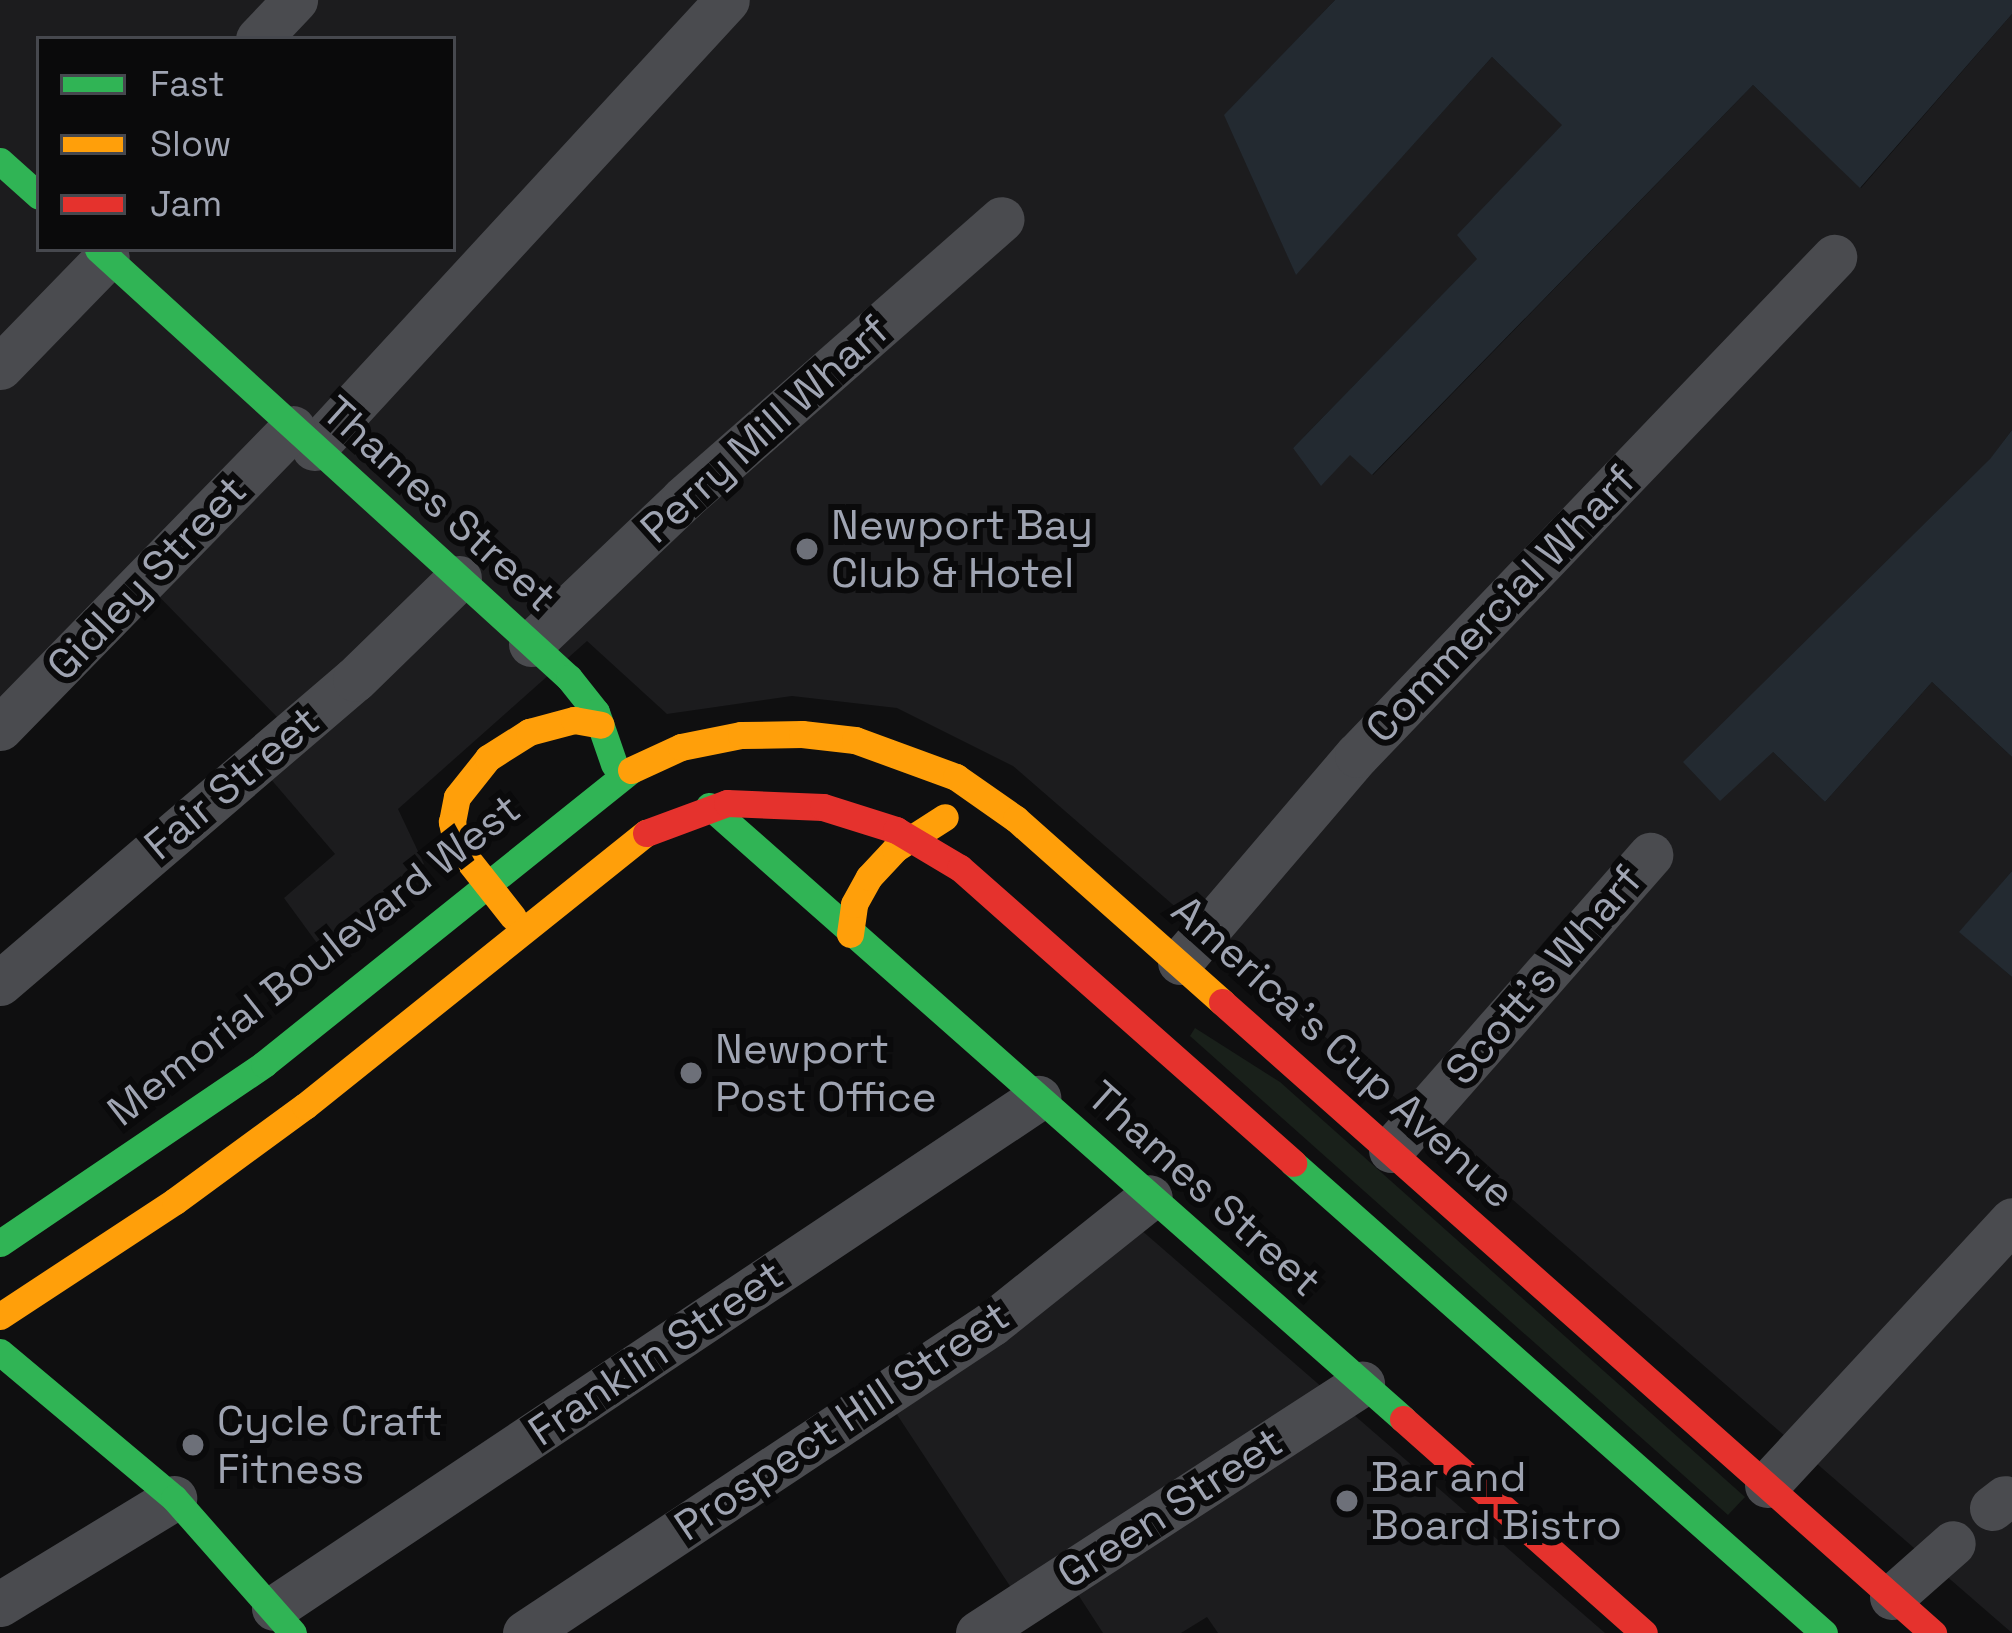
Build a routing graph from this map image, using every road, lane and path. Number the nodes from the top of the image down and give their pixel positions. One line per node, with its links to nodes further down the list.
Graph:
1 (296, 0): 3 (street)
2 (727, 0): 10 (street, Gidley Street)
3 (261, 36)
4 (0, 161): 5 (main road)
5 (36, 193)
6 (1002, 219): 12 (street, Perry Mill Wharf)
7 (103, 253): 9 (street); 10 (main road, Thames Street)
8 (1834, 257): 24 (street, Commercial Wharf)
9 (0, 367)
10 (304, 438): 11 (main road, Thames Street); 14 (street, Gidley Street)
11 (459, 578): 12 (main road, Thames Street); 25 (street, Fair Street)
12 (531, 644): 13 (main road, Thames Street)
13 (602, 725): 15 (main road, Thames Street); 21 (main road)
14 (0, 728)
15 (616, 778): 17 (main road, America's Cup Avenue); 20 (main road, Thames Street); 21 (main road, Memorial Boulevard West)
16 (709, 806): 18 (main road); 20 (main road); 23 (main road, Thames Street)
17 (1001, 808): 18 (main road); 24 (main road, America's Cup Avenue)
18 (910, 837): 23 (main road); 45 (main road)
19 (1650, 855): 27 (street, Scott's Wharf)
20 (594, 870): 22 (main road)
21 (485, 884): 22 (main road); 30 (main road, Memorial Boulevard West)
22 (524, 930): 31 (main road)
23 (850, 934): 26 (main road, Thames Street)
24 (1180, 962): 27 (main road, America's Cup Avenue)
25 (0, 983)
26 (1038, 1098): 28 (main road, Thames Street); 40 (street, Franklin Street)
27 (1391, 1150): 34 (main road, America's Cup Avenue)
28 (1150, 1197): 33 (main road, Thames Street); 42 (street, Prospect Hill Street)
29 (2012, 1220): 34 (street)
30 (0, 1243)
31 (0, 1316)
32 (0, 1352): 35 (main road)
33 (1362, 1384): 38 (main road, Thames Street); 43 (street, Green Street)
34 (1767, 1485): 37 (main road, America's Cup Avenue)
35 (174, 1498): 39 (street); 40 (main road)
36 (1953, 1543): 37 (street)
37 (1892, 1597): 46 (main road, America's Cup Avenue)
38 (1608, 1601): 41 (main road); 44 (main road, Thames Street)
39 (0, 1604)
40 (283, 1621)
41 (1585, 1622)
42 (525, 1633)
43 (979, 1633)
44 (1644, 1633)
45 (1825, 1633)
46 (1933, 1633)

